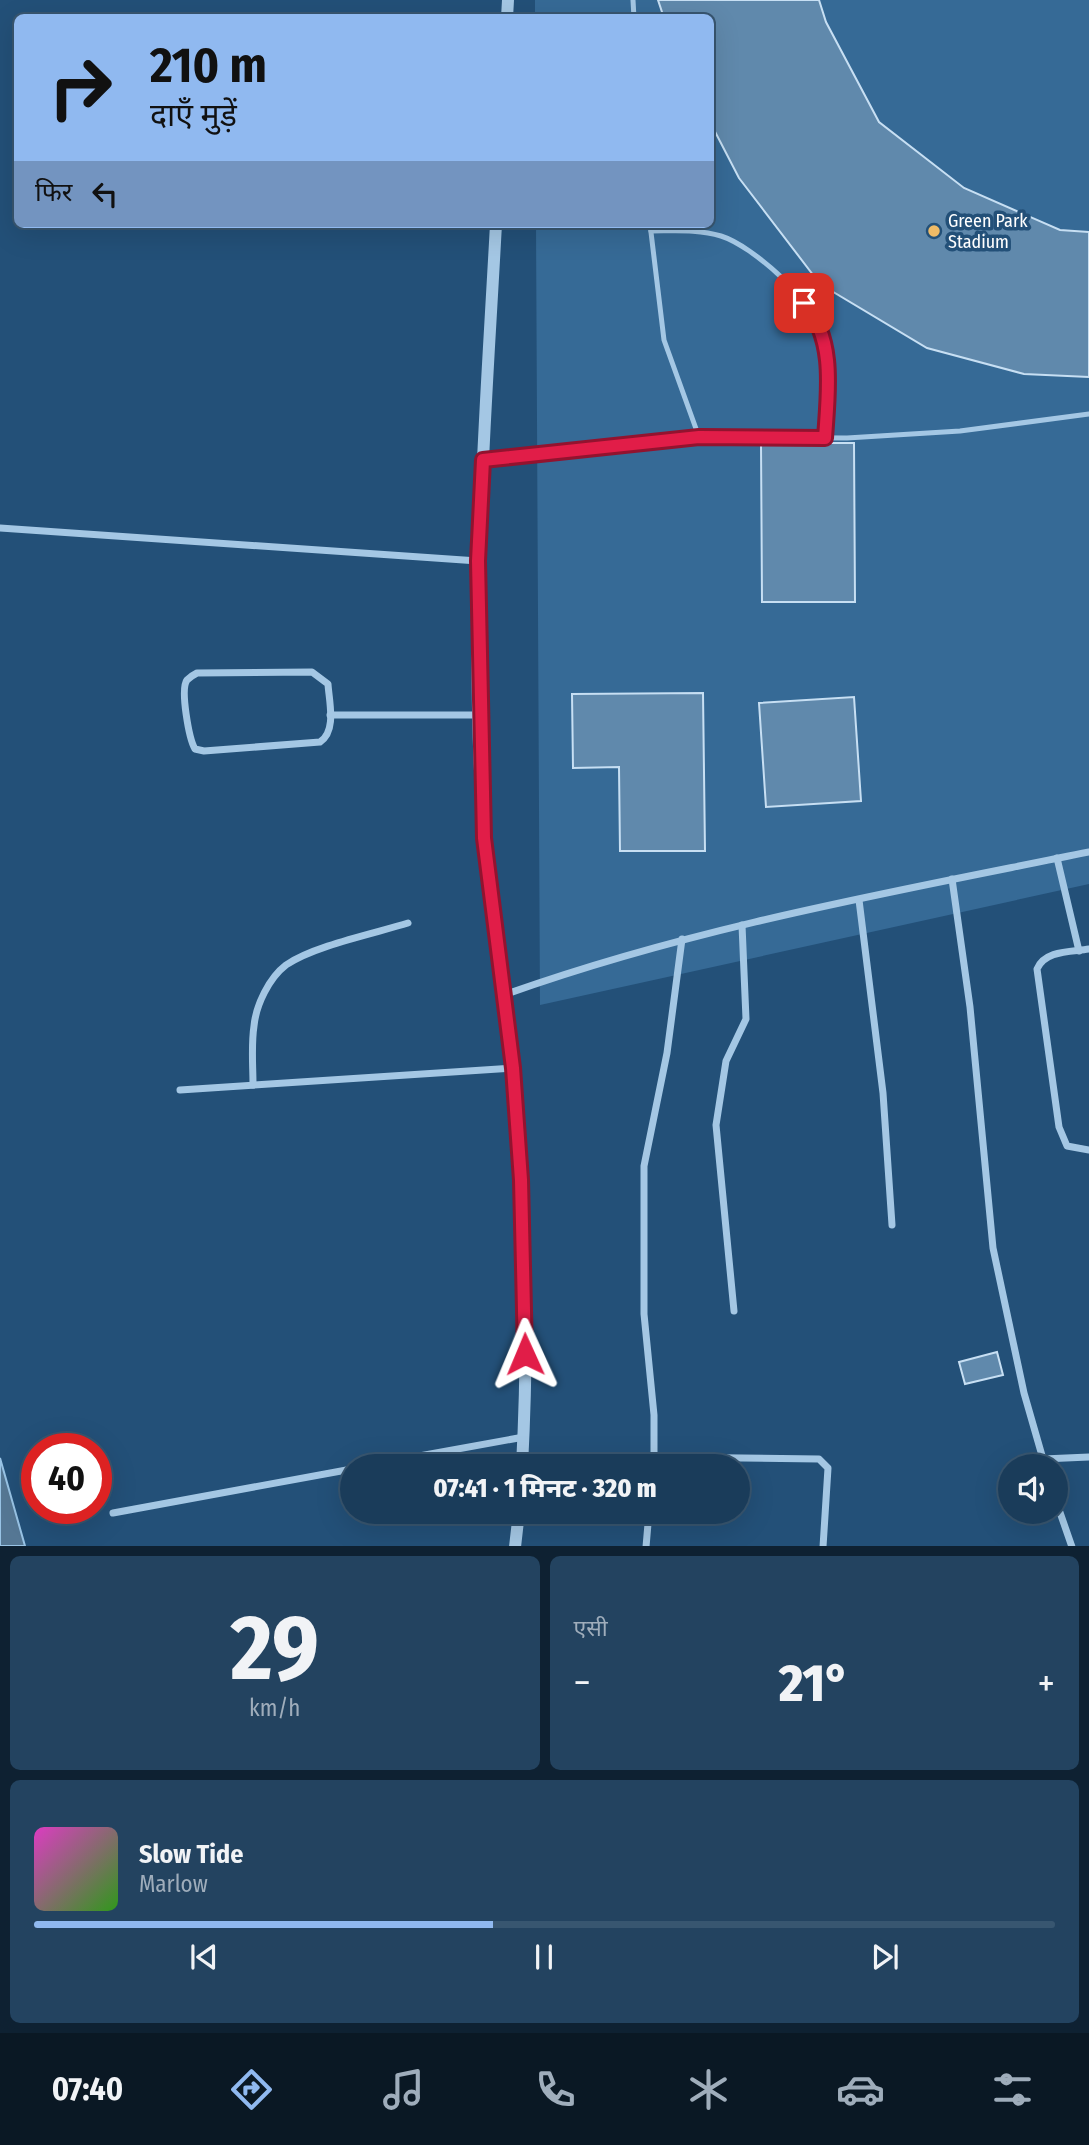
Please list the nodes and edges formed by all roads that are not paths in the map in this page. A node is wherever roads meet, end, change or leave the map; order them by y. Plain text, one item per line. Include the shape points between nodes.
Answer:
1 (496, 228) edge
2 (651, 228) edge
3 (651, 231) junction
4 (1089, 414) edge
5 (699, 437) junction
6 (825, 438) junction
7 (483, 460) junction
8 (0, 528) edge
9 (478, 561) junction
10 (330, 715) junction
11 (480, 715) junction
12 (1089, 852) edge
13 (1057, 858) junction
14 (952, 879) junction
15 (859, 900) junction
16 (408, 923) dead end
17 (742, 925) junction
18 (682, 939) junction
19 (1089, 949) edge
20 (1079, 951) junction
21 (504, 995) junction
22 (513, 1068) junction
23 (253, 1085) junction
24 (180, 1090) dead end
25 (1089, 1150) edge
26 (892, 1225) dead end
27 (734, 1311) dead end
28 (524, 1437) junction
29 (430, 1454) edge
30 (523, 1454) edge
31 (654, 1454) edge
32 (1041, 1454) edge
33 (1089, 1457) edge
34 (750, 1458) edge
35 (1068, 1460) edge
36 (340, 1471) edge
37 (113, 1513) dead end
38 (518, 1524) edge
39 (648, 1524) edge
40 (1064, 1524) edge
41 (515, 1546) edge
42 (646, 1546) edge
43 (822, 1546) edge
44 (1072, 1546) edge

1 - 7 street
2 - 3 lane
3 - 5 lane via 664,340
3 - 6 lane via 700,232 740,245 814,314 823,334 827,365
4 - 6 lane via 960,431
5 - 6 lane
5 - 7 lane
7 - 9 street
8 - 9 street
9 - 11 street
10 - 10 street via 328,684 312,672 197,673 184,689 190,741 195,749 204,751 320,742 327,738
10 - 11 street
11 - 21 street via 484,838
12 - 13 street
13 - 14 street
13 - 20 street
14 - 15 street
14 - 32 street via 970,1007 993,1248
15 - 17 street
15 - 26 street via 883,1093
16 - 23 street via 307,955 275,976 261,999 254,1024
17 - 18 street
17 - 27 street via 746,1019 726,1061 716,1125
18 - 21 street via 587,965
18 - 31 street via 667,1053 644,1166 644,1314
19 - 20 street
20 - 25 street via 1051,955 1037,969 1059,1127 1067,1146
21 - 22 street
22 - 23 street
22 - 28 street via 521,1180
23 - 24 street
28 - 29 street
28 - 30 street
33 - 35 street
34 - 43 street via 819,1459 828,1468
36 - 37 street
38 - 41 street
39 - 42 street
40 - 44 street

